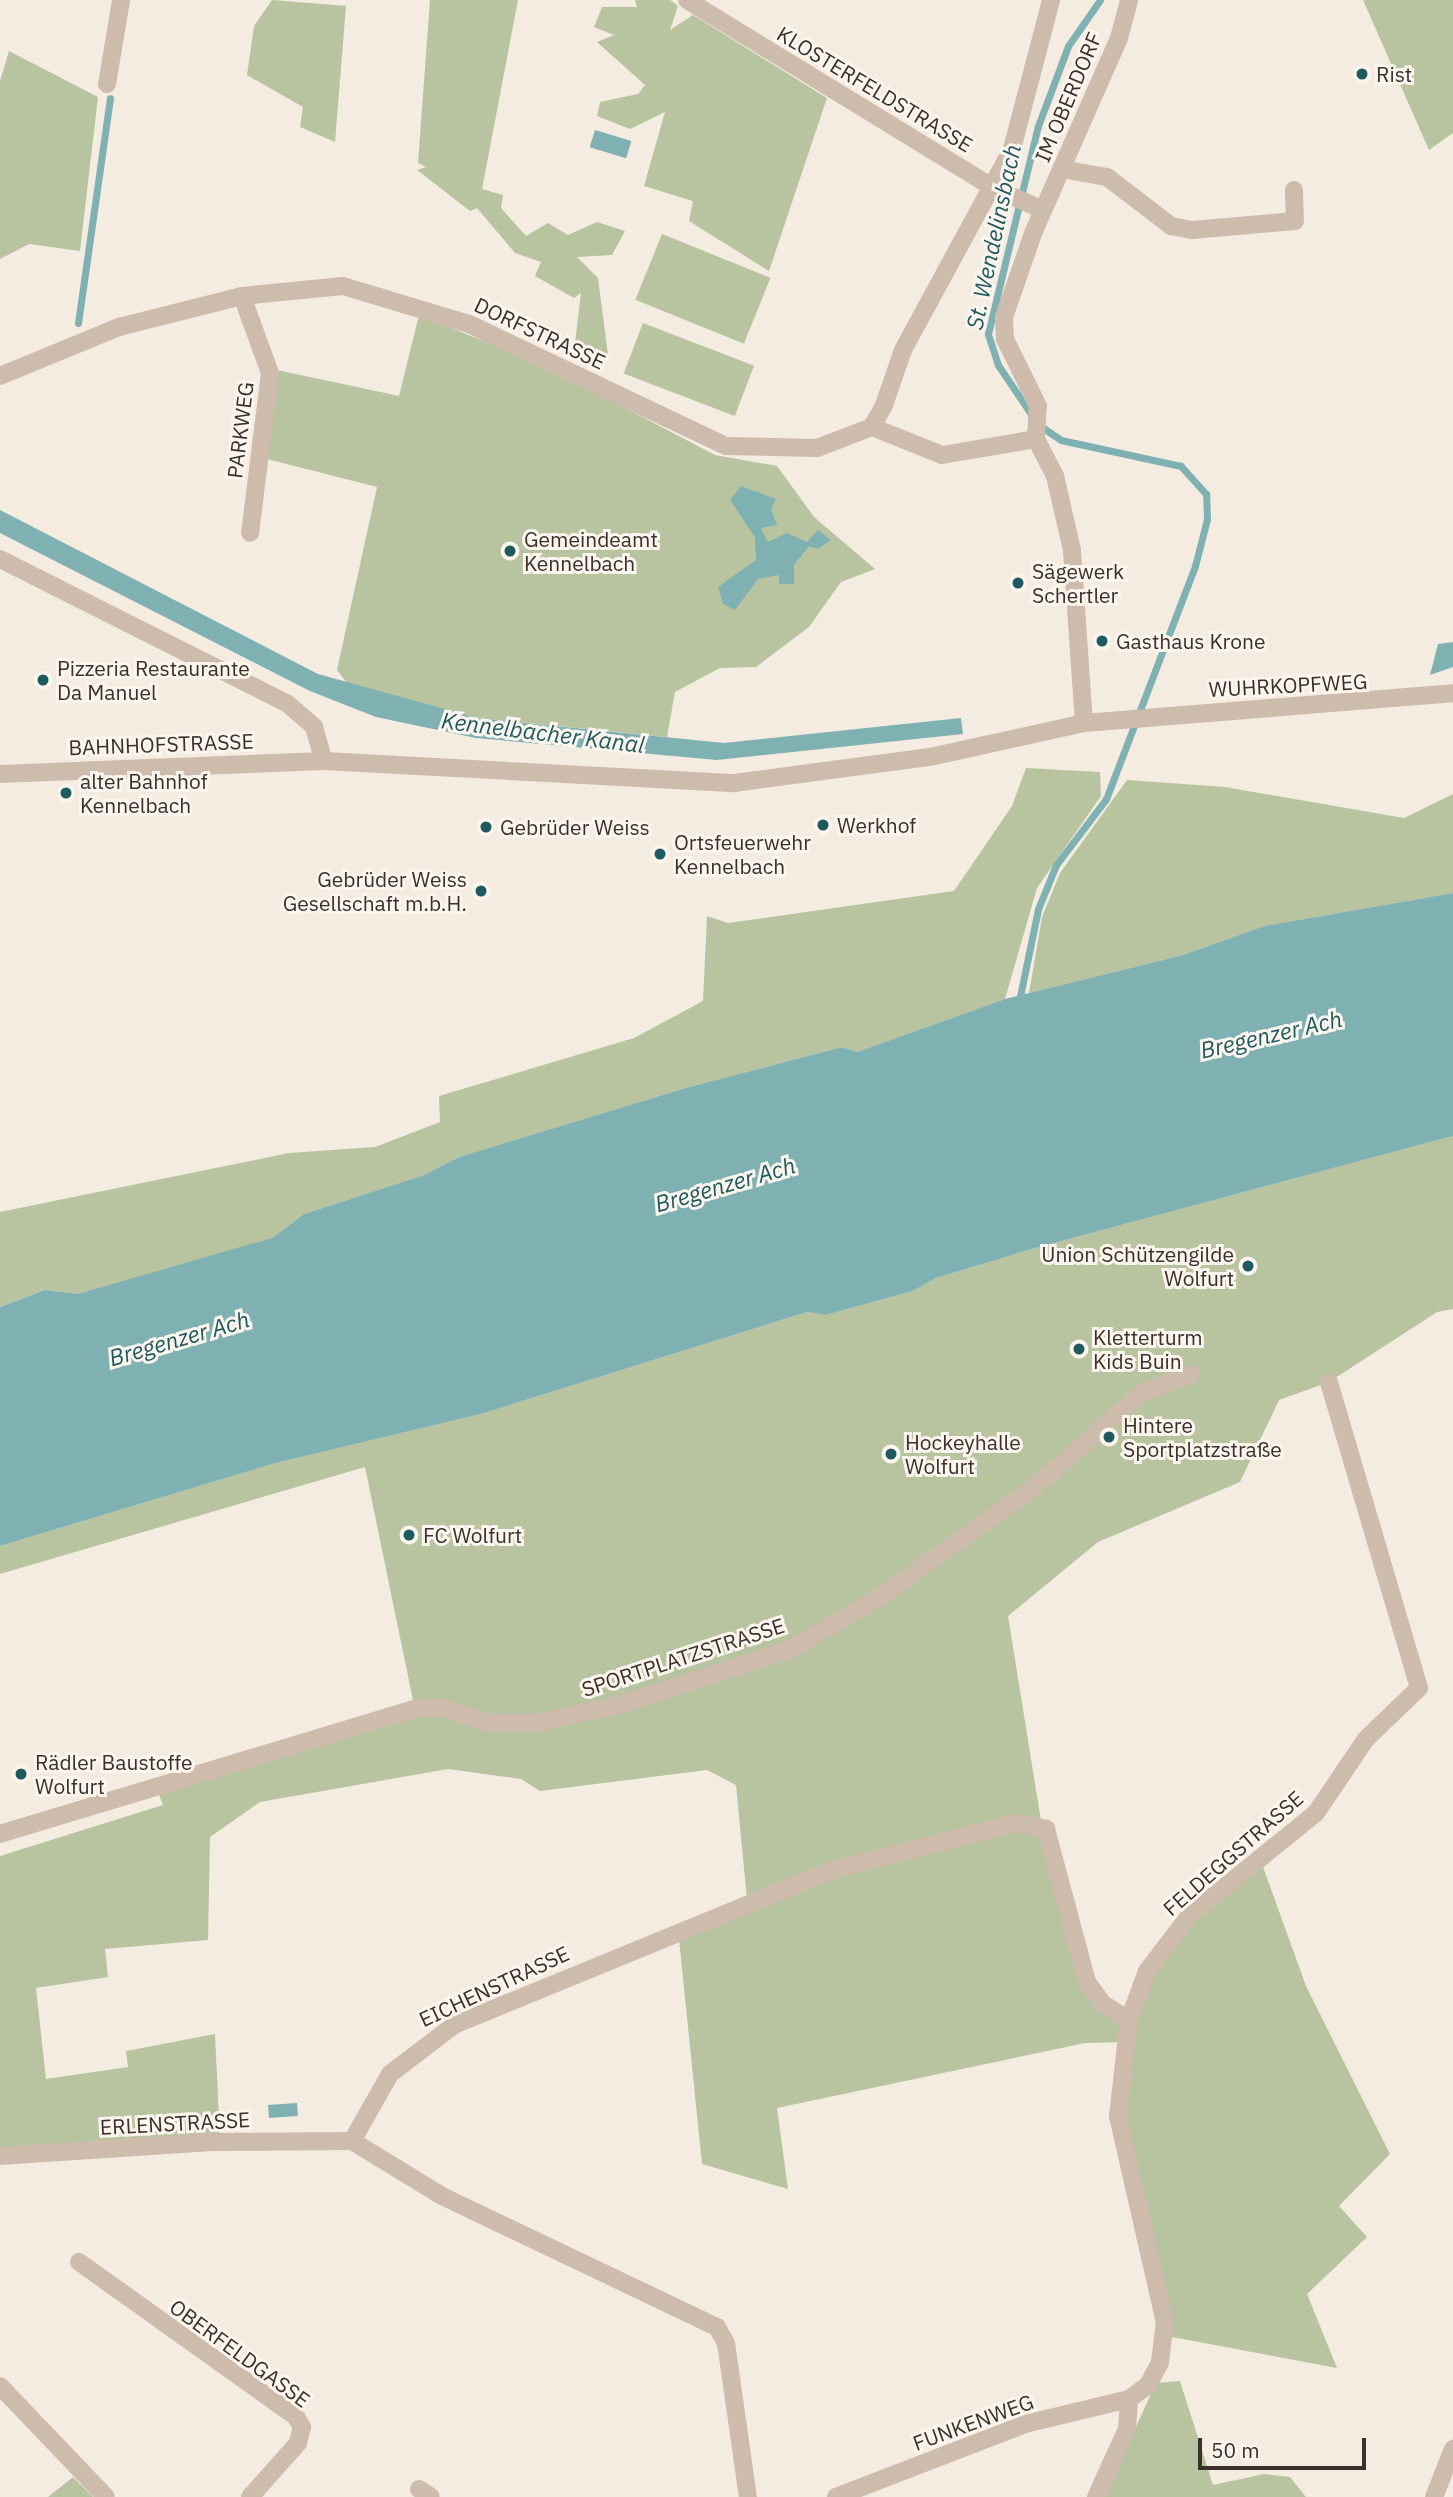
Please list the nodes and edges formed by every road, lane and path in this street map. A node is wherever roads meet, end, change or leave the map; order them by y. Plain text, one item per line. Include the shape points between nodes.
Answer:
1 (121, 0) edge
2 (687, 0) edge
3 (1051, 0) edge
4 (1129, 0) edge
5 (107, 84) dead end
6 (1061, 169) junction
7 (998, 190) junction
8 (1294, 190) dead end
9 (1039, 208) junction
10 (242, 296) junction
11 (0, 376) edge
12 (872, 427) junction
13 (1038, 429) junction
14 (250, 533) dead end
15 (0, 559) edge
16 (1453, 693) edge
17 (1084, 723) junction
18 (324, 761) junction
19 (0, 774) edge
20 (1190, 1374) dead end
21 (1329, 1382) dead end
22 (0, 1834) edge
23 (1129, 2020) junction
24 (352, 2141) junction
25 (0, 2157) edge
26 (79, 2262) dead end
27 (0, 2386) edge
28 (1129, 2399) junction
29 (1453, 2449) edge
30 (106, 2497) edge
31 (250, 2497) edge
32 (748, 2497) edge
33 (836, 2497) edge
34 (1096, 2497) edge
35 (1434, 2497) edge

1 - 5 street
2 - 7 street, KLOSTERFELDSTRASSE
3 - 7 street via 1028,102
4 - 6 street, IM OBERDORF via 1104,76
6 - 8 street via 1107,177 1171,226 1192,230 1295,220
6 - 9 street, IM OBERDORF
7 - 9 street, KLOSTERFELDSTRASSE
7 - 12 street via 953,256
9 - 13 street, IM OBERDORF via 1004,317 1005,339
10 - 11 street, DORFSTRASSE via 119,327
10 - 12 street, DORFSTRASSE via 342,286 432,310 726,446 817,448
10 - 14 street, PARKWEG via 270,373
12 - 13 street via 942,455
13 - 17 street, IM OBERDORF via 1055,476 1072,550
15 - 18 street via 288,704 314,727
16 - 17 street, WUHRKOPFWEG
17 - 18 street, BAHNHOFSTRASSE via 930,757 733,783
18 - 19 street, BAHNHOFSTRASSE
20 - 22 street, SPORTPLATZSTRASSE via 1142,1393 1036,1486 878,1598 791,1649 627,1703 538,1723 489,1723 440,1707 414,1709
21 - 23 street, FELDEGGSTRASSE via 1419,1688 1366,1739 1316,1813 1190,1915 1147,1971
23 - 24 street, EICHENSTRASSE via 1103,2004 1087,1982 1046,1829 1016,1823 829,1871 454,2025 390,2074
23 - 28 street, FELDEGGSTRASSE via 1118,2116 1165,2323 1160,2362 1148,2385
24 - 25 street, ERLENSTRASSE via 212,2142
24 - 32 street via 442,2196 717,2327 726,2343
26 - 31 street, OBERFELDGASSE via 296,2417 302,2427 298,2443
27 - 30 street
28 - 33 street, FUNKENWEG via 1025,2424
28 - 34 street via 1127,2429
29 - 35 street

